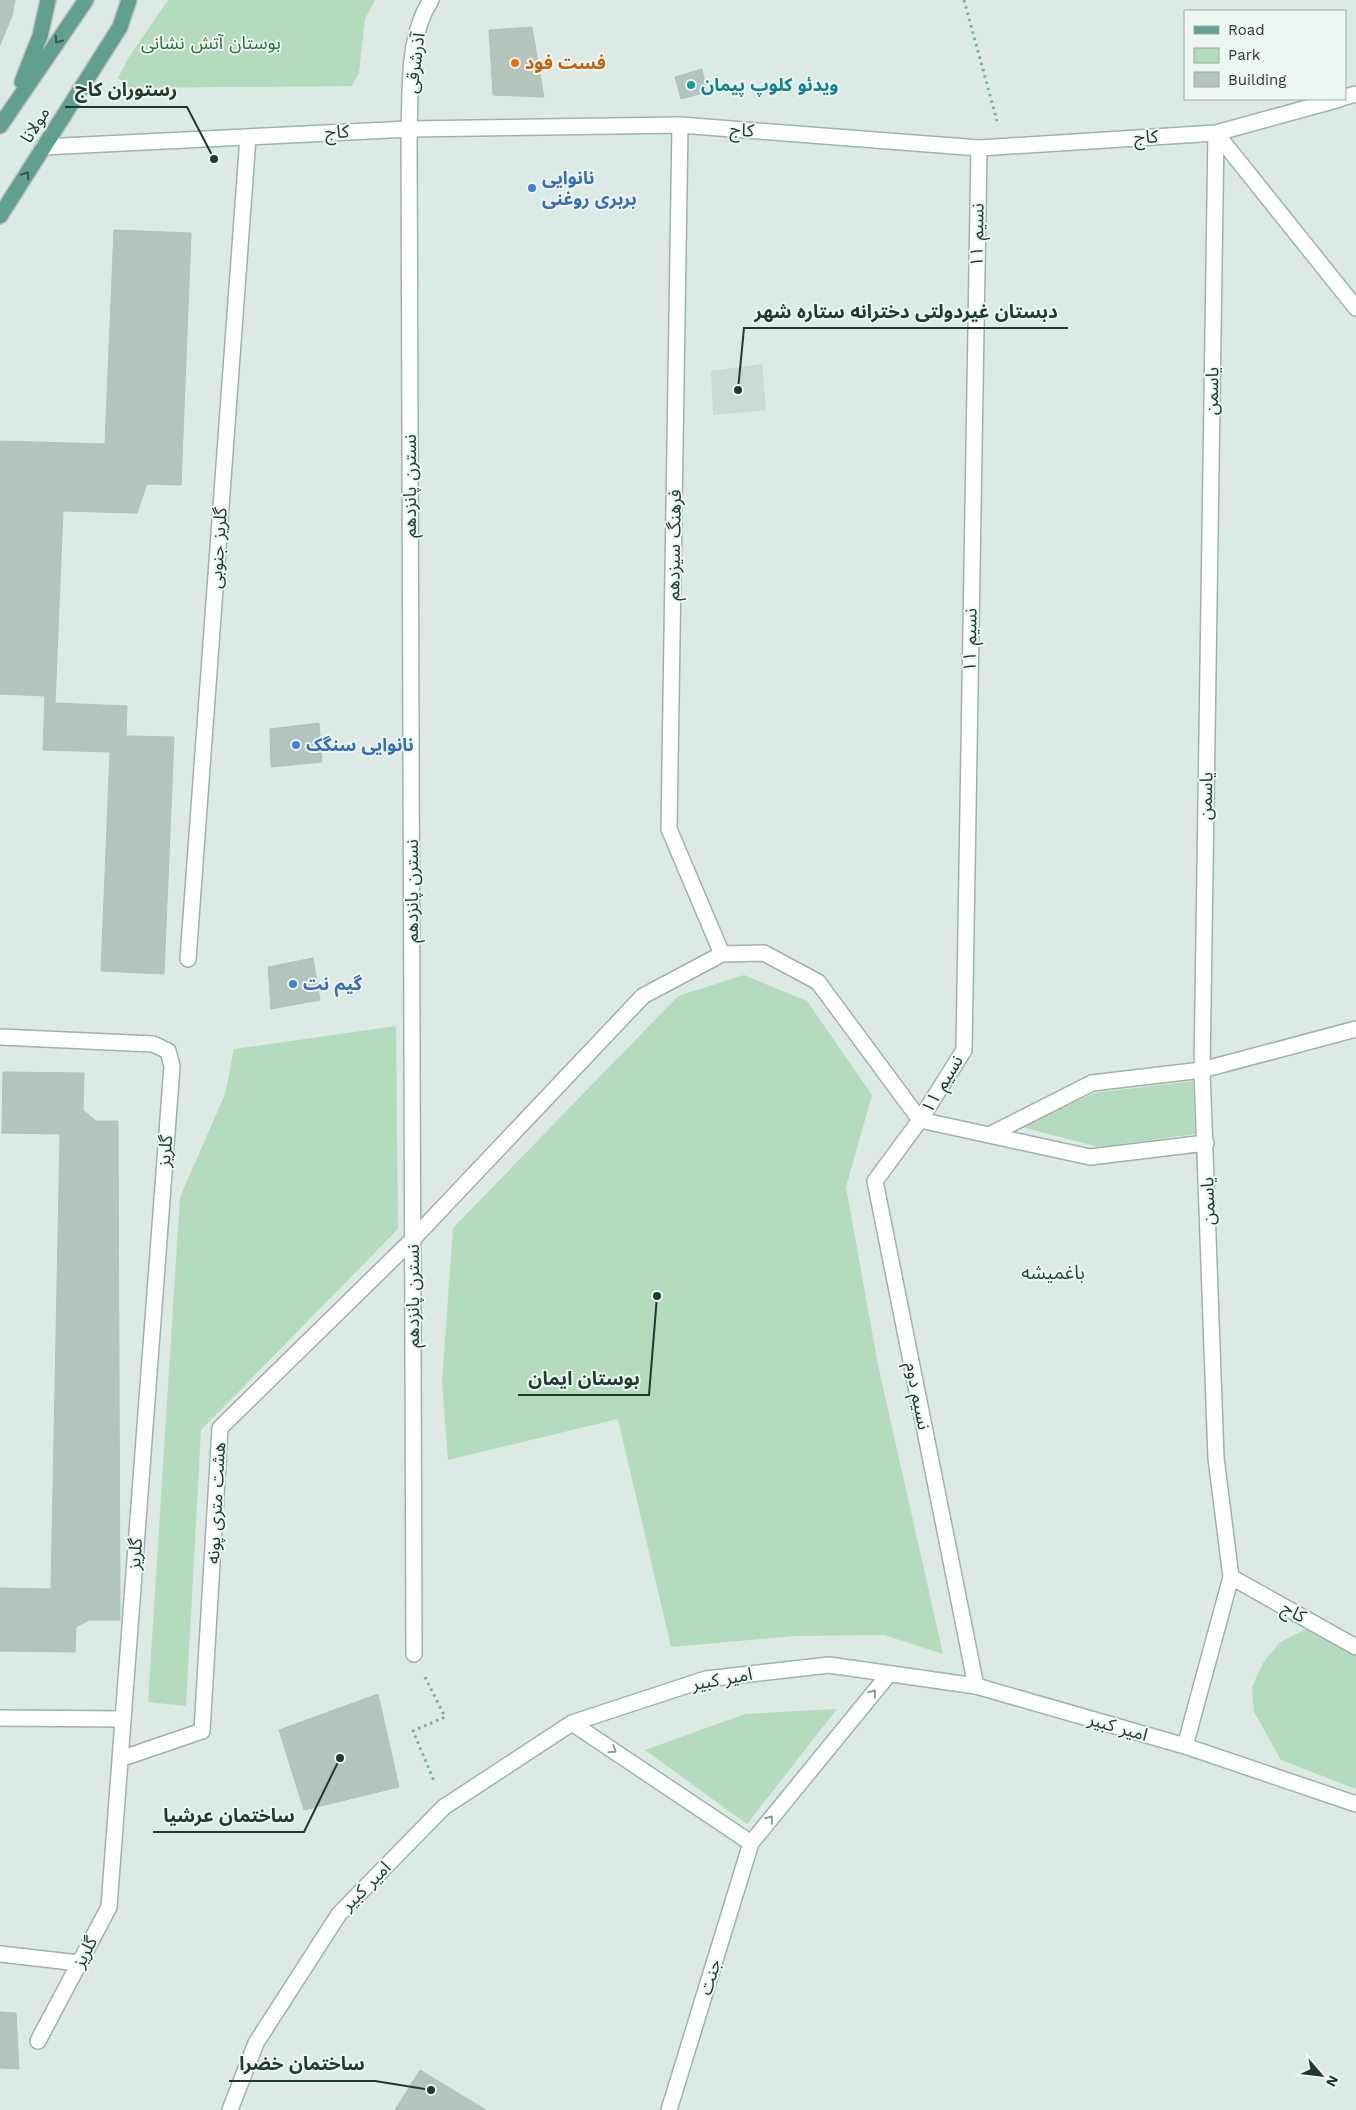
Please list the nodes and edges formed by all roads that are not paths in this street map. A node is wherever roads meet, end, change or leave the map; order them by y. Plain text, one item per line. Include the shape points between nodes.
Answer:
1 (48, 0) edge
2 (86, 0) edge
3 (129, 0) edge
4 (139, 0) edge
5 (431, 0) edge
6 (120, 26) junction
7 (1336, 100) edge
8 (14, 104) junction
9 (680, 125) junction
10 (0, 126) edge
11 (409, 128) junction
12 (1216, 133) junction
13 (248, 137) junction
14 (44, 147) junction
15 (979, 148) junction
16 (0, 216) edge
17 (1356, 308) edge
18 (722, 954) junction
19 (188, 960) dead end
20 (1356, 1029) edge
21 (0, 1038) edge
22 (1202, 1070) junction
23 (920, 1120) junction
24 (988, 1135) junction
25 (1206, 1142) junction
26 (413, 1239) junction
27 (1232, 1577) junction
28 (1356, 1647) edge
29 (414, 1654) road end
30 (889, 1674) junction
31 (976, 1686) junction
32 (0, 1718) edge
33 (123, 1719) junction
34 (572, 1723) junction
35 (1185, 1746) junction
36 (120, 1759) junction
37 (1356, 1804) edge
38 (751, 1843) junction
39 (0, 1954) edge
40 (79, 1963) junction
41 (38, 2041) dead end
42 (230, 2110) edge
43 (669, 2110) edge

1 - 8 main road via 40,36
2 -> 8 main road, مولانا
3 - 6 main road, مولانا
4 - 6 main road
5 - 11 street, آذرشرقی via 422,15 412,56
6 - 14 main road, مولانا
7 - 12 street, کاج
8 - 10 main road, مولانا
9 - 11 street, کاج
9 - 15 street, کاج
9 - 18 street, فرهنگ سیزدهم via 670,829
11 - 13 street, کاج
11 - 26 street, نسترن پانزدهم
12 - 15 street, کاج
12 - 17 street
12 - 22 street, یاسمن
13 - 14 street, کاج
13 - 19 street, گلریز جنوبی
16 -> 14 main road, مولانا
15 - 23 street, نسیم ۱۱ via 964,1050
18 - 23 street via 764,953 818,982
18 - 26 street via 643,996
20 - 22 street
21 - 33 street, گلریز via 153,1044 168,1051 172,1066
22 - 24 street via 1092,1083
22 - 25 street, یاسمن
23 - 24 street
23 - 31 street, نسیم دوم via 874,1181
24 - 25 street via 1090,1157
25 - 27 street, یاسمن via 1216,1458
26 - 29 street, نسترن پانزدهم
26 - 36 street, هشت متری پونه via 220,1428 202,1732
27 - 28 street, کاج
27 - 35 street
30 - 31 street, امیر کبیر
30 - 34 street, امیر کبیر via 829,1665 706,1678
38 -> 30 street
31 - 35 street, امیر کبیر
32 - 33 street
33 - 36 street, گلریز
34 -> 38 street
34 - 42 street, امیر کبیر via 444,1807 339,1914 256,2043
35 - 37 street, امیر کبیر
36 - 40 street, گلریز via 109,1907
38 - 43 street, جنت
39 - 40 street
40 - 41 street, گلریز

